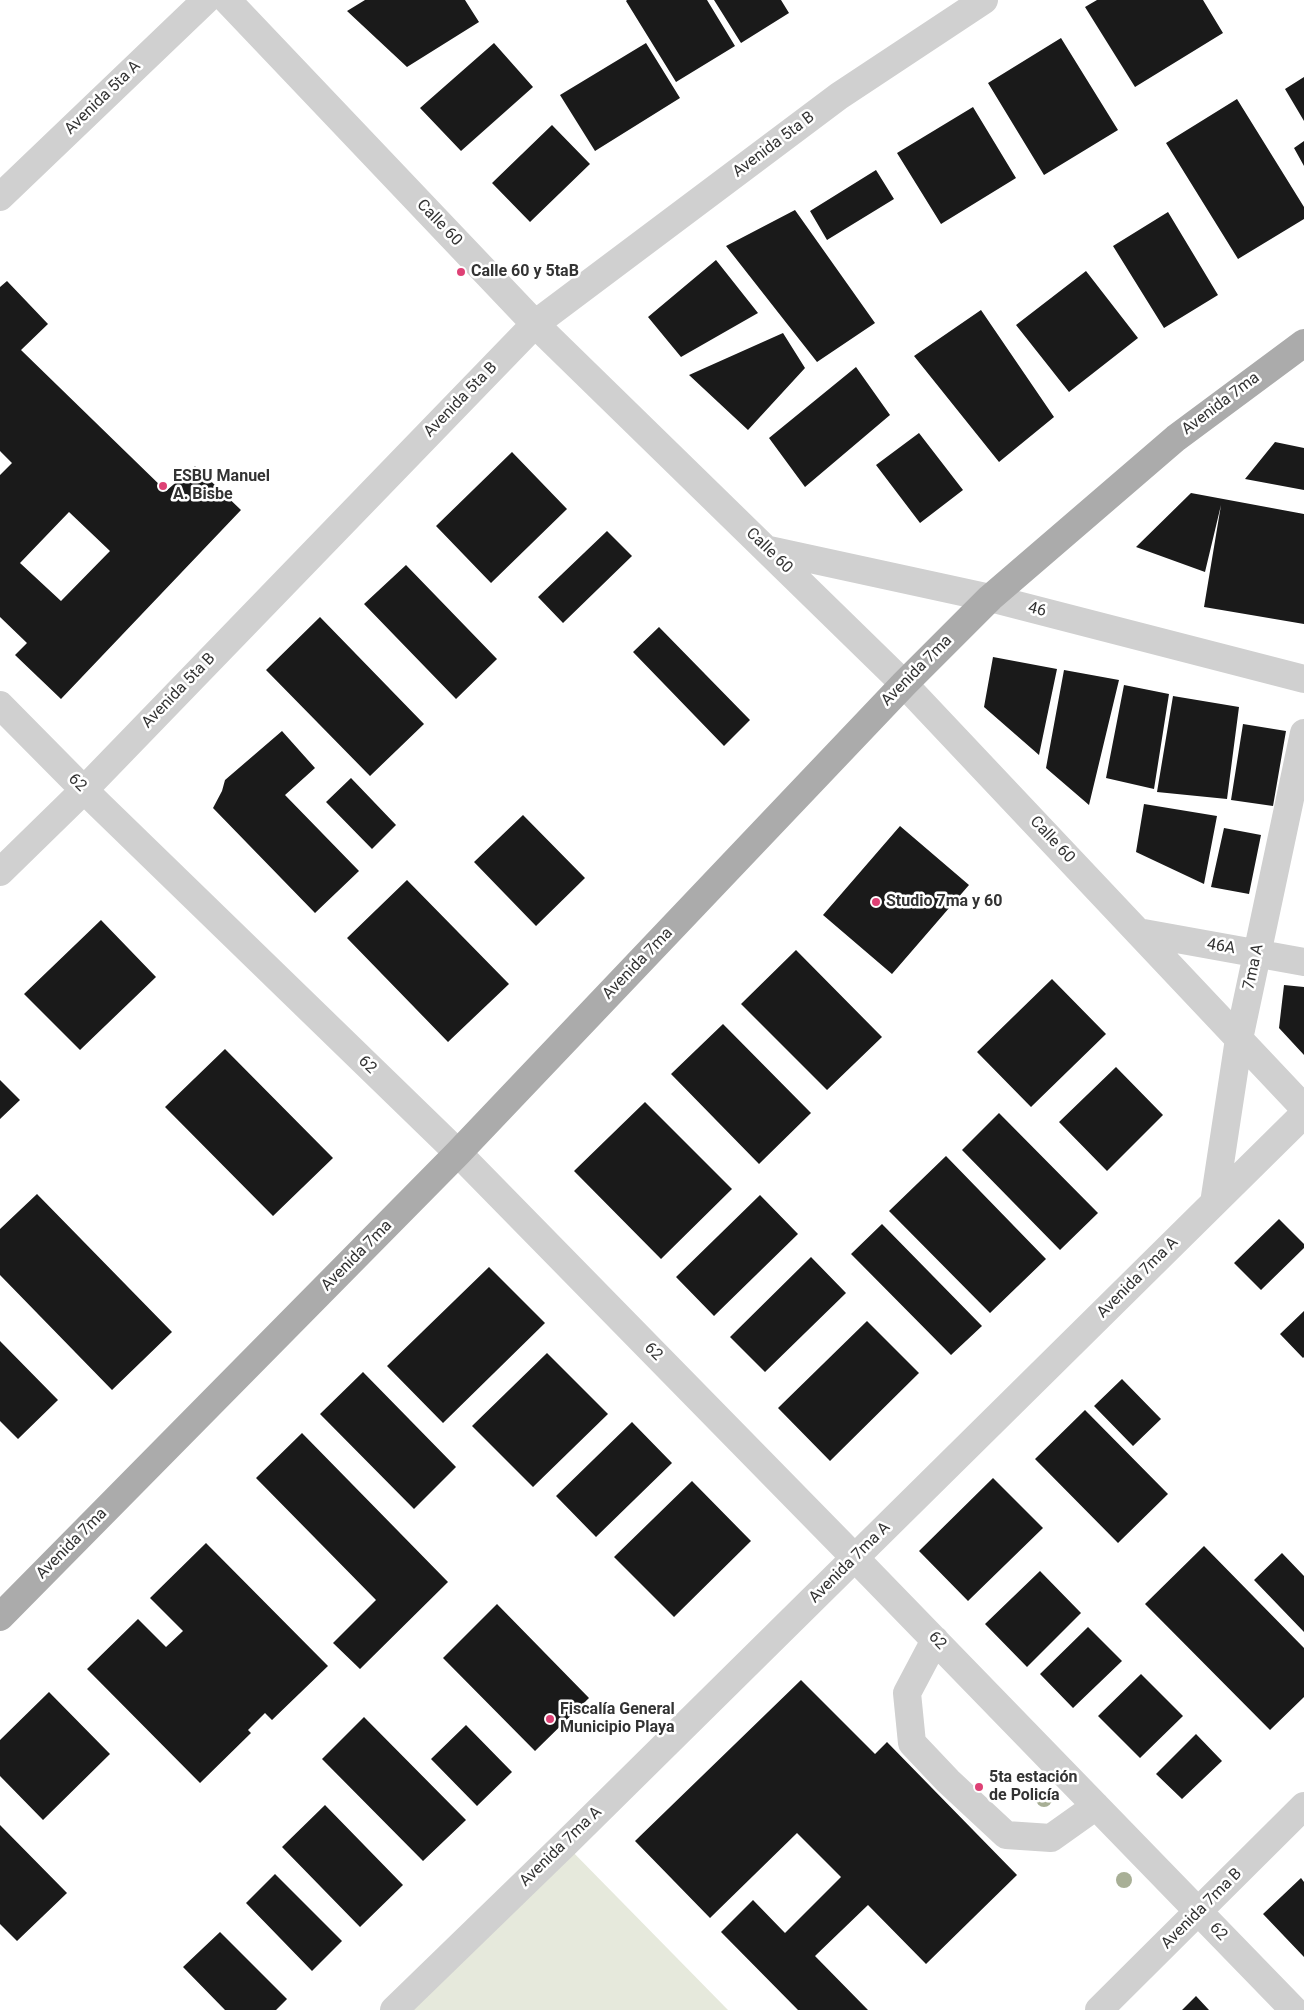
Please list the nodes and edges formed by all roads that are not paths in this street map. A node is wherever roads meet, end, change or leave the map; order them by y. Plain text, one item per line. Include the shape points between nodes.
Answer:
1 (206, 0) edge
2 (227, 0) edge
3 (984, 0) edge
4 (0, 197) edge
5 (535, 324) junction
6 (1304, 343) edge
7 (769, 550) junction
8 (990, 598) junction
9 (1304, 679) edge
10 (904, 684) junction
11 (0, 705) edge
12 (1304, 733) edge
13 (84, 790) junction
14 (0, 872) edge
15 (1138, 932) junction
16 (1257, 953) junction
17 (1304, 962) edge
18 (1239, 1039) junction
19 (1304, 1108) edge
20 (1304, 1114) edge
21 (458, 1153) junction
22 (1214, 1203) junction
23 (855, 1558) junction
24 (0, 1617) edge
25 (935, 1640) junction
26 (1096, 1806) junction
27 (1304, 1806) edge
28 (1199, 1912) junction
29 (410, 2005) edge
30 (1099, 2010) edge
31 (1294, 2010) edge

1 - 4 street, Avenida 5ta A
2 - 5 street, Calle 60
3 - 5 street, Avenida 5ta B via 839,96
5 - 7 street, Calle 60
5 - 13 street, Avenida 5ta B
6 - 8 main road, Avenida 7ma via 1176,438
7 - 8 street, 46
7 - 10 street, Calle 60
8 - 9 street, 46
8 - 10 main road, Avenida 7ma
10 - 15 street, Calle 60
10 - 21 main road, Avenida 7ma
11 - 13 street, 62
12 - 16 street, 7ma A
13 - 14 street, Avenida 5ta B
13 - 21 street, 62
15 - 16 street, 46A
15 - 18 street, Calle 60
16 - 17 street, 46A
16 - 18 street, 7ma A
18 - 19 street, Calle 60
18 - 22 street, 7ma A
20 - 22 street, Avenida 7ma A
21 - 23 street, 62
21 - 24 main road, Avenida 7ma
22 - 23 street, Avenida 7ma A
23 - 25 street, 62
23 - 29 street, Avenida 7ma A
25 - 26 street, 62
25 - 26 street via 907,1693 912,1743 948,1781 1006,1835 1050,1838
26 - 28 street, 62
27 - 28 street, Avenida 7ma B
28 - 30 street, Avenida 7ma B
28 - 31 street, 62

